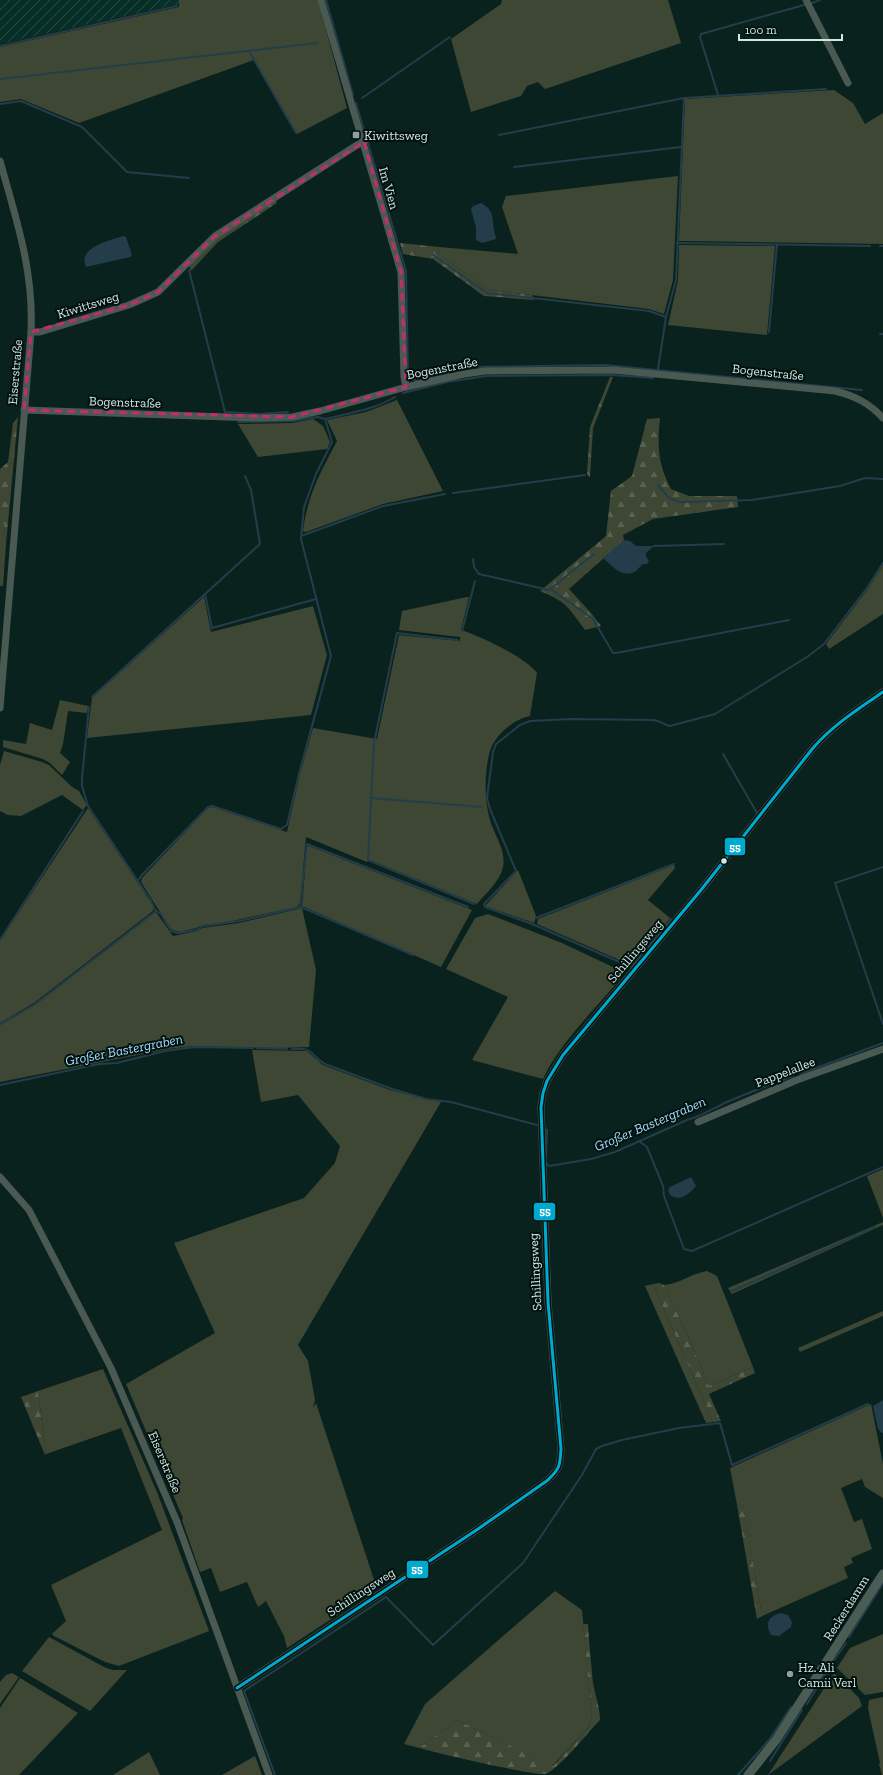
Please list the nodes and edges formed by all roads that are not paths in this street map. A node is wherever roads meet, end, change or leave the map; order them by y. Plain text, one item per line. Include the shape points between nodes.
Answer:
1 (321, 0) edge
2 (806, 0) edge
3 (848, 83) dead end
4 (364, 142) junction
5 (0, 161) edge
6 (31, 332) junction
7 (406, 387) junction
8 (24, 410) junction
9 (883, 418) edge
10 (883, 692) edge
11 (0, 708) edge
12 (883, 1049) edge
13 (698, 1122) dead end
14 (0, 1177) edge
15 (883, 1574) edge
16 (237, 1688) junction
17 (749, 1774) edge
18 (269, 1775) edge

1 - 4 street, Im Vien
2 - 3 street
4 - 6 street, Kiwittsweg via 215,236 158,292 129,305 40,332
4 - 7 street, Im Vien via 401,272
5 - 6 street, Eiserstraße via 29,275
6 - 8 street, Eiserstraße
7 - 8 street, Bogenstraße via 292,417
7 - 9 street, Bogenstraße via 485,371 613,370 835,391 864,401
8 - 11 street, Eiserstraße
10 - 16 street, Schillingsweg via 825,733 701,890 563,1055 547,1081 541,1107 541,1138 548,1302 561,1449 558,1472 478,1529
12 - 13 street, Pappelallee via 797,1080
14 - 16 street, Eiserstraße via 29,1210 111,1368 177,1522
15 - 17 street, Reckerdamm via 784,1727
16 - 18 street, Eiserstraße

